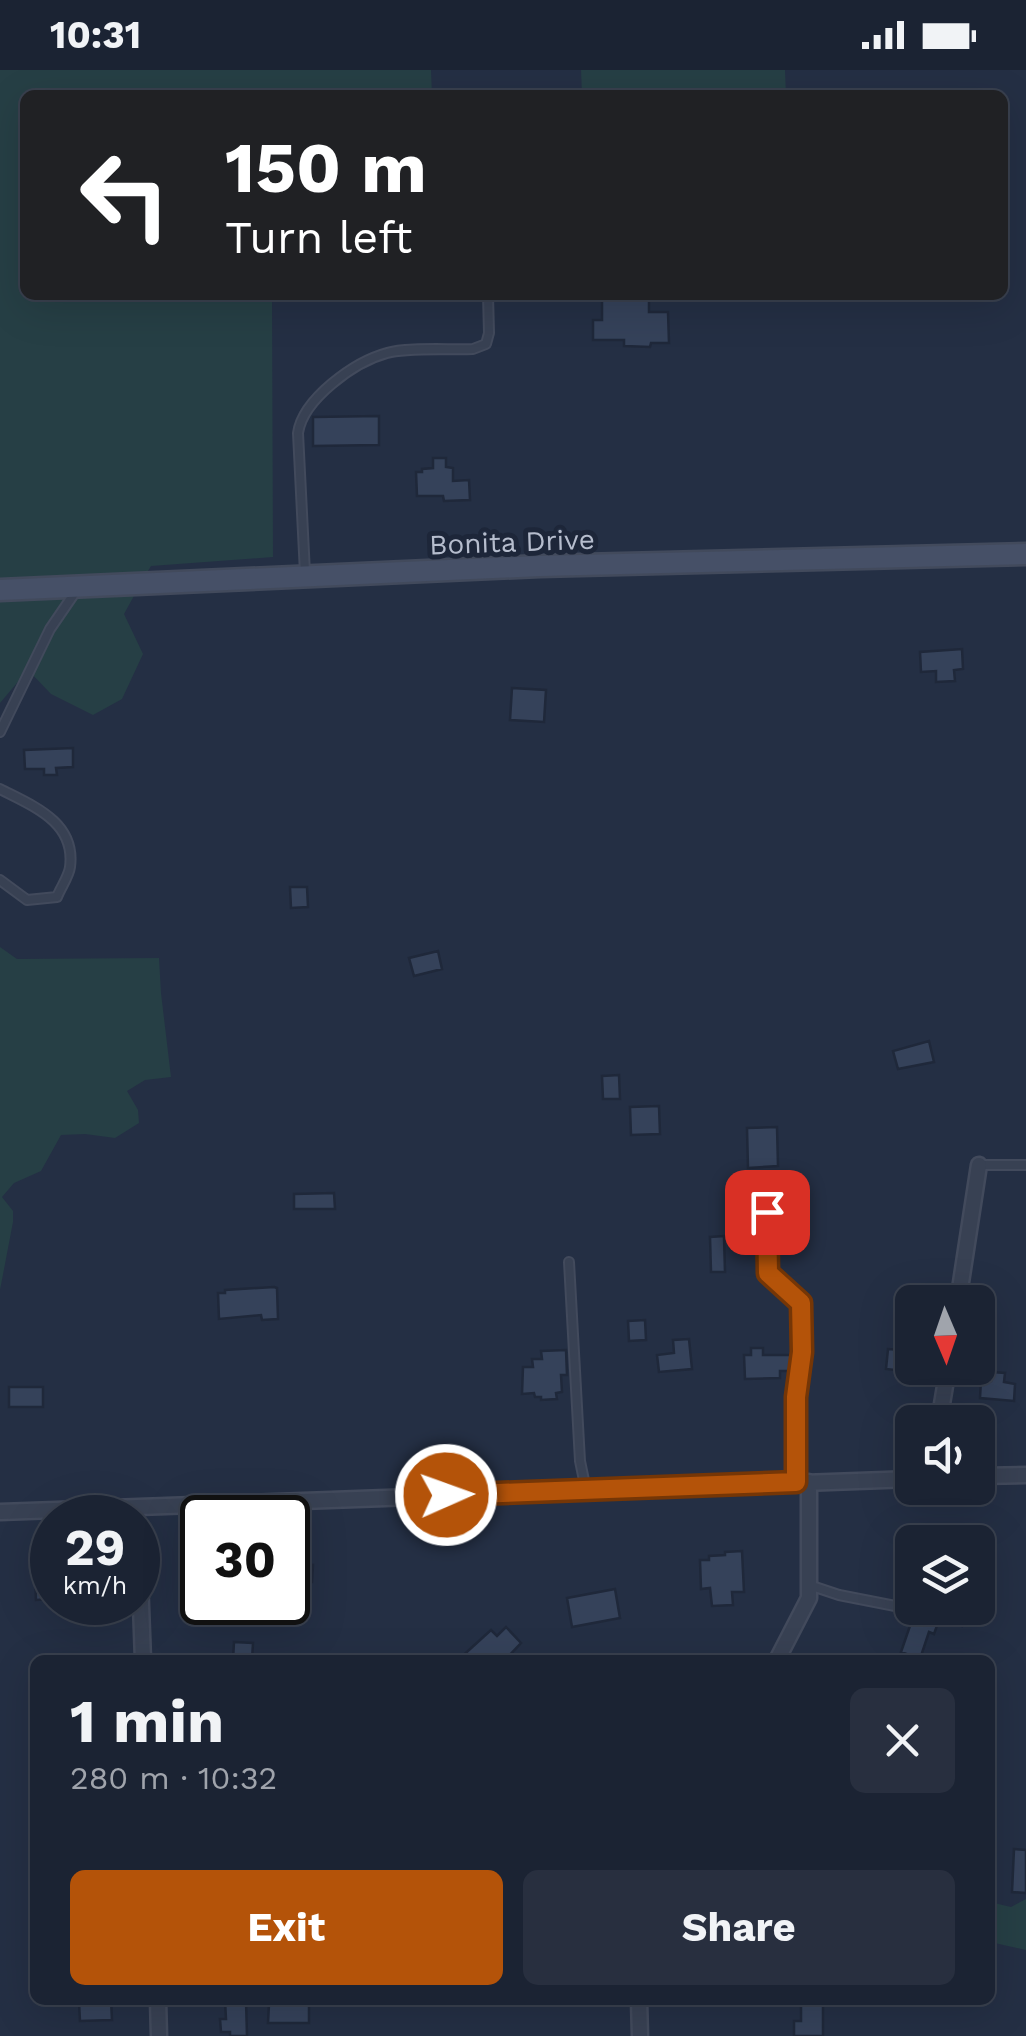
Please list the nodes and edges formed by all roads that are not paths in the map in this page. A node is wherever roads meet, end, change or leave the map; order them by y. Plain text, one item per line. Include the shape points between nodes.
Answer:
1 (488, 300) edge
2 (1026, 554) edge
3 (305, 577) junction
4 (78, 587) junction
5 (0, 590) edge
6 (0, 732) edge
7 (0, 789) edge
8 (0, 880) edge
9 (980, 1165) joint
10 (1026, 1165) edge
11 (767, 1212) dead end
12 (569, 1262) dead end
13 (961, 1285) edge
14 (1026, 1475) edge
15 (995, 1476) edge
16 (895, 1479) edge
17 (803, 1482) junction
18 (586, 1490) junction
19 (0, 1512) edge
20 (30, 1513) edge
21 (160, 1515) edge
22 (809, 1585) junction
23 (895, 1606) edge
24 (142, 1625) edge
25 (143, 1655) edge
26 (780, 1655) edge
27 (158, 2005) edge
28 (639, 2005) edge
29 (159, 2036) edge
30 (640, 2036) edge

1 - 3 lane via 486,344 388,352 327,387 305,411 298,433
2 - 3 street, Bonita Drive
3 - 4 street, Bonita Drive
4 - 5 street, Bonita Drive
4 - 6 lane
7 - 8 lane via 52,817 69,840 70,868 57,896 27,900
9 - 10 lane
9 - 13 street
11 - 17 lane via 768,1273 801,1303 796,1397
12 - 18 lane
14 - 15 street
16 - 17 street
17 - 18 street
17 - 22 street
18 - 21 street
19 - 20 street
22 - 23 lane
22 - 26 street via 809,1598
24 - 25 street
27 - 29 street
28 - 30 street

